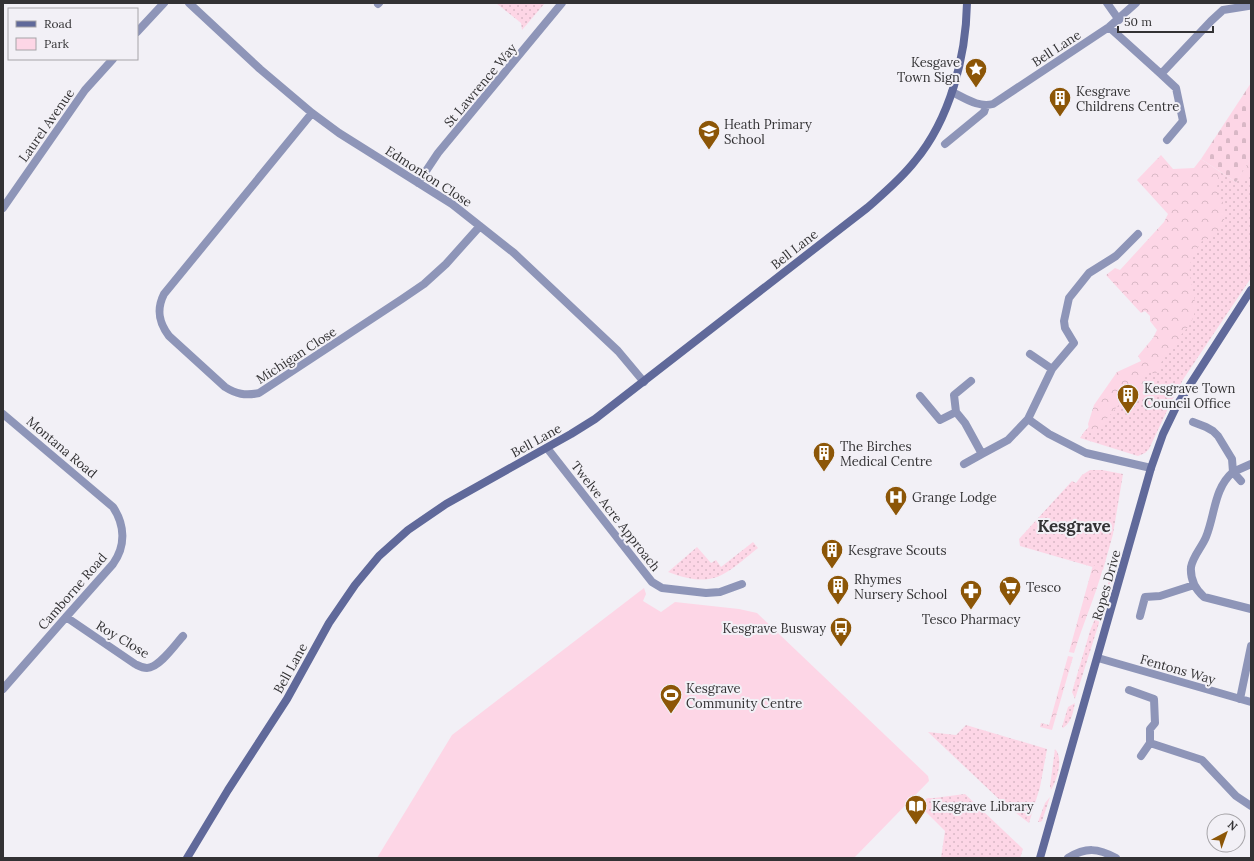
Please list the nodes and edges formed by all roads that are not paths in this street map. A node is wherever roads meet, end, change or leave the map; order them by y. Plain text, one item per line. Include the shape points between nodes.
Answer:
1 (164, 3) edge
2 (189, 3) edge
3 (562, 3) edge
4 (967, 3) edge
5 (1107, 3) edge
6 (1136, 3) edge
7 (1248, 6) dead end
8 (1119, 20) junction
9 (1109, 27) junction
10 (138, 31) edge
11 (112, 60) edge
12 (1161, 74) junction
13 (952, 92) junction
14 (986, 106) junction
15 (312, 113) junction
16 (1167, 140) dead end
17 (945, 144) dead end
18 (418, 183) junction
19 (3, 208) edge
20 (480, 226) junction
21 (1138, 234) dead end
22 (1251, 290) edge
23 (1030, 354) dead end
24 (1052, 369) junction
25 (971, 381) dead end
26 (644, 382) junction
27 (920, 396) dead end
28 (956, 412) junction
29 (3, 414) edge
30 (1028, 419) junction
31 (1193, 422) dead end
32 (547, 448) junction
33 (982, 454) junction
34 (964, 464) dead end
35 (1251, 464) edge
36 (1151, 468) junction
37 (1232, 472) junction
38 (1241, 481) dead end
39 (105, 499) joint
40 (742, 584) dead end
41 (1194, 585) junction
42 (1251, 609) edge
43 (1140, 616) dead end
44 (66, 617) junction
45 (183, 636) dead end
46 (1251, 646) edge
47 (1098, 658) junction
48 (3, 689) edge
49 (1129, 690) dead end
50 (1240, 699) junction
51 (1251, 702) edge
52 (1150, 743) junction
53 (1141, 756) dead end
54 (1251, 806) edge
55 (187, 858) edge
56 (1040, 858) edge
57 (1068, 858) edge
58 (1116, 858) edge

1 - 10 street
2 - 15 street, Edmonton Close
3 - 18 street, St Lawrence Way via 438,153
4 - 13 street, Bell Lane via 965,41
5 - 8 street
6 - 8 street, Bell Lane
7 - 12 street via 1224,10
8 - 9 street, Bell Lane
9 - 12 street
9 - 14 street, Bell Lane via 998,101
11 - 19 street, Laurel Avenue via 85,90
12 - 16 street via 1176,88 1183,121
13 - 14 street
13 - 26 street, Bell Lane via 926,147 894,184 867,208
14 - 17 street, Bell Lane via 984,112
15 - 18 street, Edmonton Close
15 - 20 street, Michigan Close via 161,299 160,322 169,336 232,392 246,395 259,393 390,307 435,274
18 - 20 street, Edmonton Close via 452,204
20 - 26 street, Edmonton Close via 514,253 618,351
21 - 24 street via 1116,256 1089,273 1069,298 1064,321 1074,343
22 - 36 street, Ropes Drive via 1177,405
23 - 24 street
24 - 30 street
25 - 28 street via 954,395
26 - 32 street, Bell Lane via 595,419
27 - 28 street via 940,420
28 - 33 street
29 - 39 street, Montana Road
30 - 33 street via 1008,440
30 - 36 street via 1049,434 1086,453
31 - 37 street via 1218,436 1232,459
32 - 40 street, Twelve Acre Approach via 652,582 662,588 706,593 720,592
32 - 55 street, Bell Lane via 426,517 392,544 354,584 287,699
33 - 34 street
35 - 37 street
36 - 47 street, Ropes Drive
37 - 38 street
37 - 41 street via 1225,479 1215,502 1205,539 1192,562
39 - 44 street, Camborne Road via 116,511 122,526 121,548 110,568
41 - 42 street via 1204,597
41 - 43 street via 1160,596 1145,597
44 - 45 street, Roy Close via 135,664 145,668 158,664
44 - 48 street, Camborne Road
46 - 50 street
47 - 50 street, Fentons Way
47 - 56 street, Ropes Drive
49 - 52 street via 1154,699 1155,723 1150,729
50 - 51 street, Fentons Way
52 - 53 street
52 - 54 street via 1202,760 1236,796
57 - 58 street via 1086,850 1098,850

